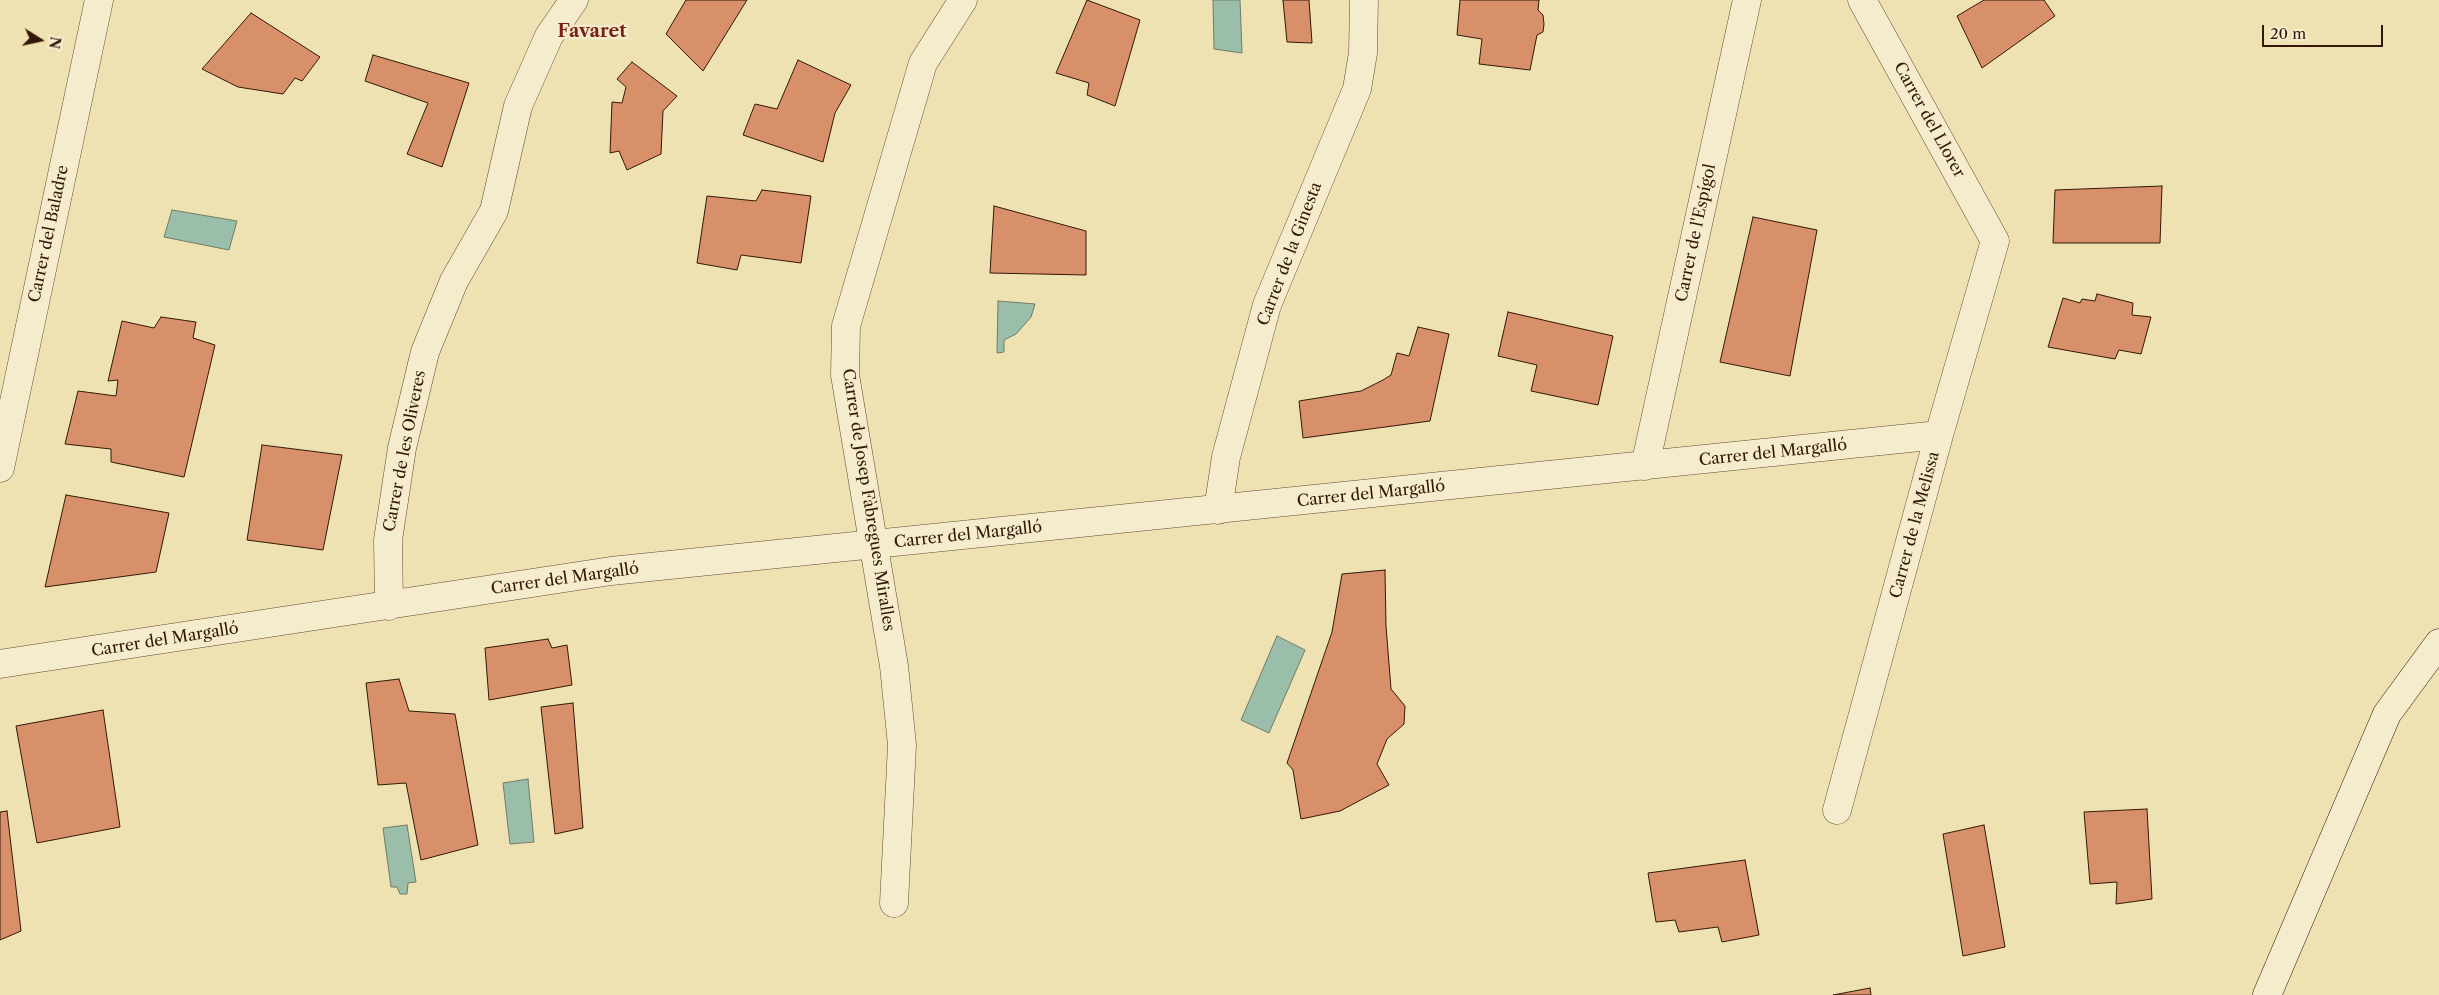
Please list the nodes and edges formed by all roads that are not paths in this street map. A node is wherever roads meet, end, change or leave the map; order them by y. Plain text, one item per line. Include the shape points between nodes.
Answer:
1 (99, 0) edge
2 (574, 0) edge
3 (963, 0) edge
4 (1364, 0) edge
5 (1747, 0) edge
6 (1862, 0) edge
7 (1995, 241) joint
8 (1939, 435) junction
9 (1645, 466) junction
10 (0, 468) edge
11 (1218, 510) junction
12 (874, 545) junction
13 (389, 606) junction
14 (2439, 643) edge
15 (0, 664) edge
16 (1837, 810) dead end
17 (894, 903) dead end
18 (2267, 995) edge

1 - 10 street, Carrer del Baladre
2 - 13 street, Carrer de les Oliveres via 550,36 518,106 494,211 454,282 425,352 402,448 388,540
3 - 12 street, Carrer de Josep Fàbregues Miralles via 923,63 846,326 845,375
4 - 11 street, Carrer de la Ginesta via 1363,53 1357,89 1267,305 1226,457
5 - 9 street, Carrer de l'Espígol
6 - 7 street, Carrer del Llorer
7 - 8 street, Carrer de la Melissa
8 - 9 street, Carrer del Margalló
8 - 16 street, Carrer de la Melissa
9 - 11 street, Carrer del Margalló
11 - 12 street, Carrer del Margalló
12 - 13 street, Carrer del Margalló via 611,571
12 - 17 street, Carrer de Josep Fàbregues Miralles via 894,666 902,745
13 - 15 street, Carrer del Margalló
14 - 18 street via 2387,714

